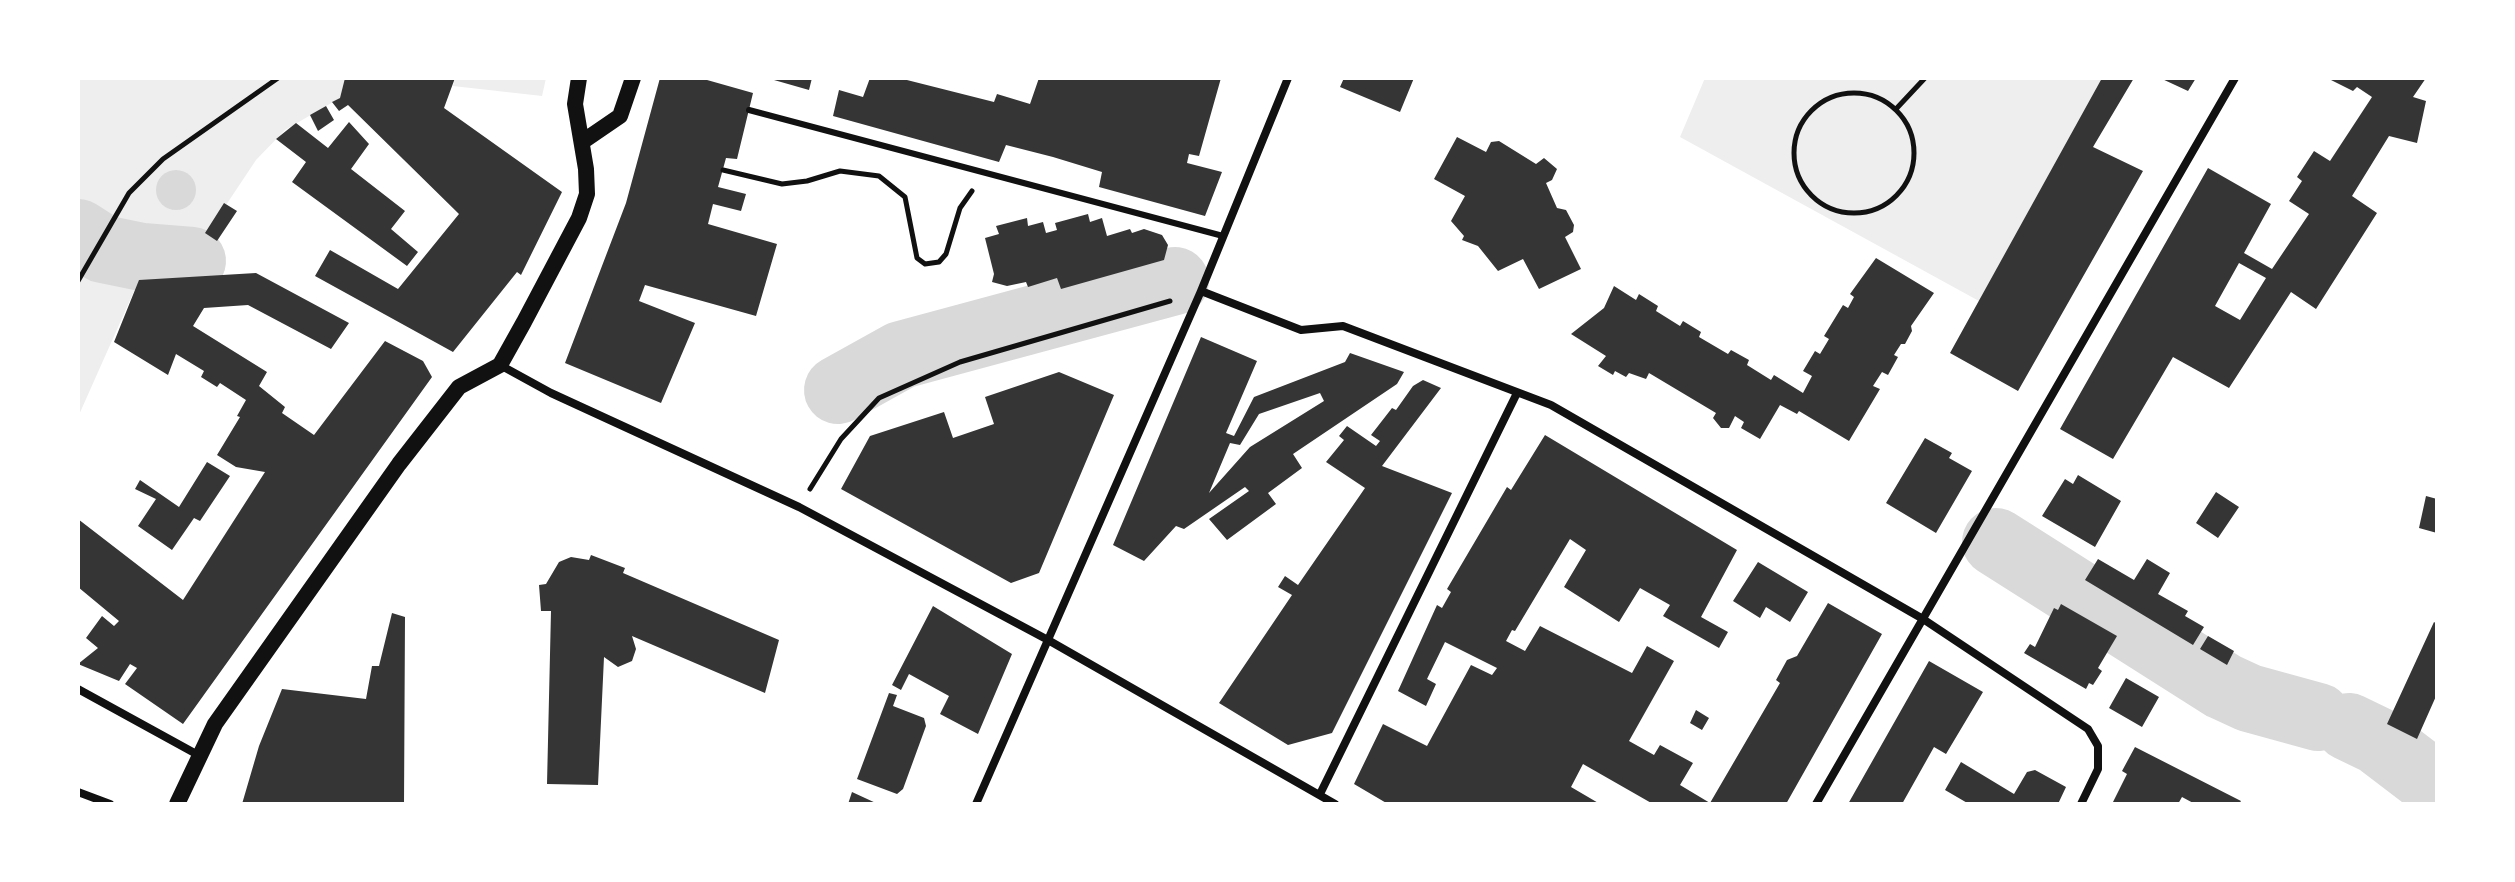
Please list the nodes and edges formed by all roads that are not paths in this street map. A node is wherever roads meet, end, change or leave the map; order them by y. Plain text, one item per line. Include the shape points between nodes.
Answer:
1 (579, 78) edge
2 (633, 78) edge
3 (1288, 78) edge
4 (2235, 78) edge
5 (749, 110) dead end
6 (582, 142) junction
7 (1223, 236) junction
8 (1201, 291) junction
9 (500, 365) junction
10 (1517, 393) junction
11 (1923, 619) junction
12 (1048, 640) junction
13 (80, 689) edge
14 (200, 756) junction
15 (78, 792) edge
16 (1320, 794) junction
17 (110, 804) edge
18 (177, 804) edge
19 (976, 804) edge
20 (1335, 804) edge
21 (1816, 804) edge
22 (2081, 804) edge

1 - 6 main road via 575,104
2 - 6 main road via 620,116
3 - 7 street
4 - 11 street
5 - 7 lane
6 - 9 main road via 587,181 583,206
7 - 8 street
8 - 10 street via 1301,330 1343,326
8 - 12 street
9 - 12 street via 799,507
9 - 14 main road via 459,387 399,464 215,724
10 - 11 street via 1551,405
10 - 16 street
11 - 21 street
11 - 22 street via 2088,729 2098,746 2098,769
12 - 16 street
12 - 19 street
13 - 14 street
14 - 18 main road
15 - 17 street
16 - 20 street

